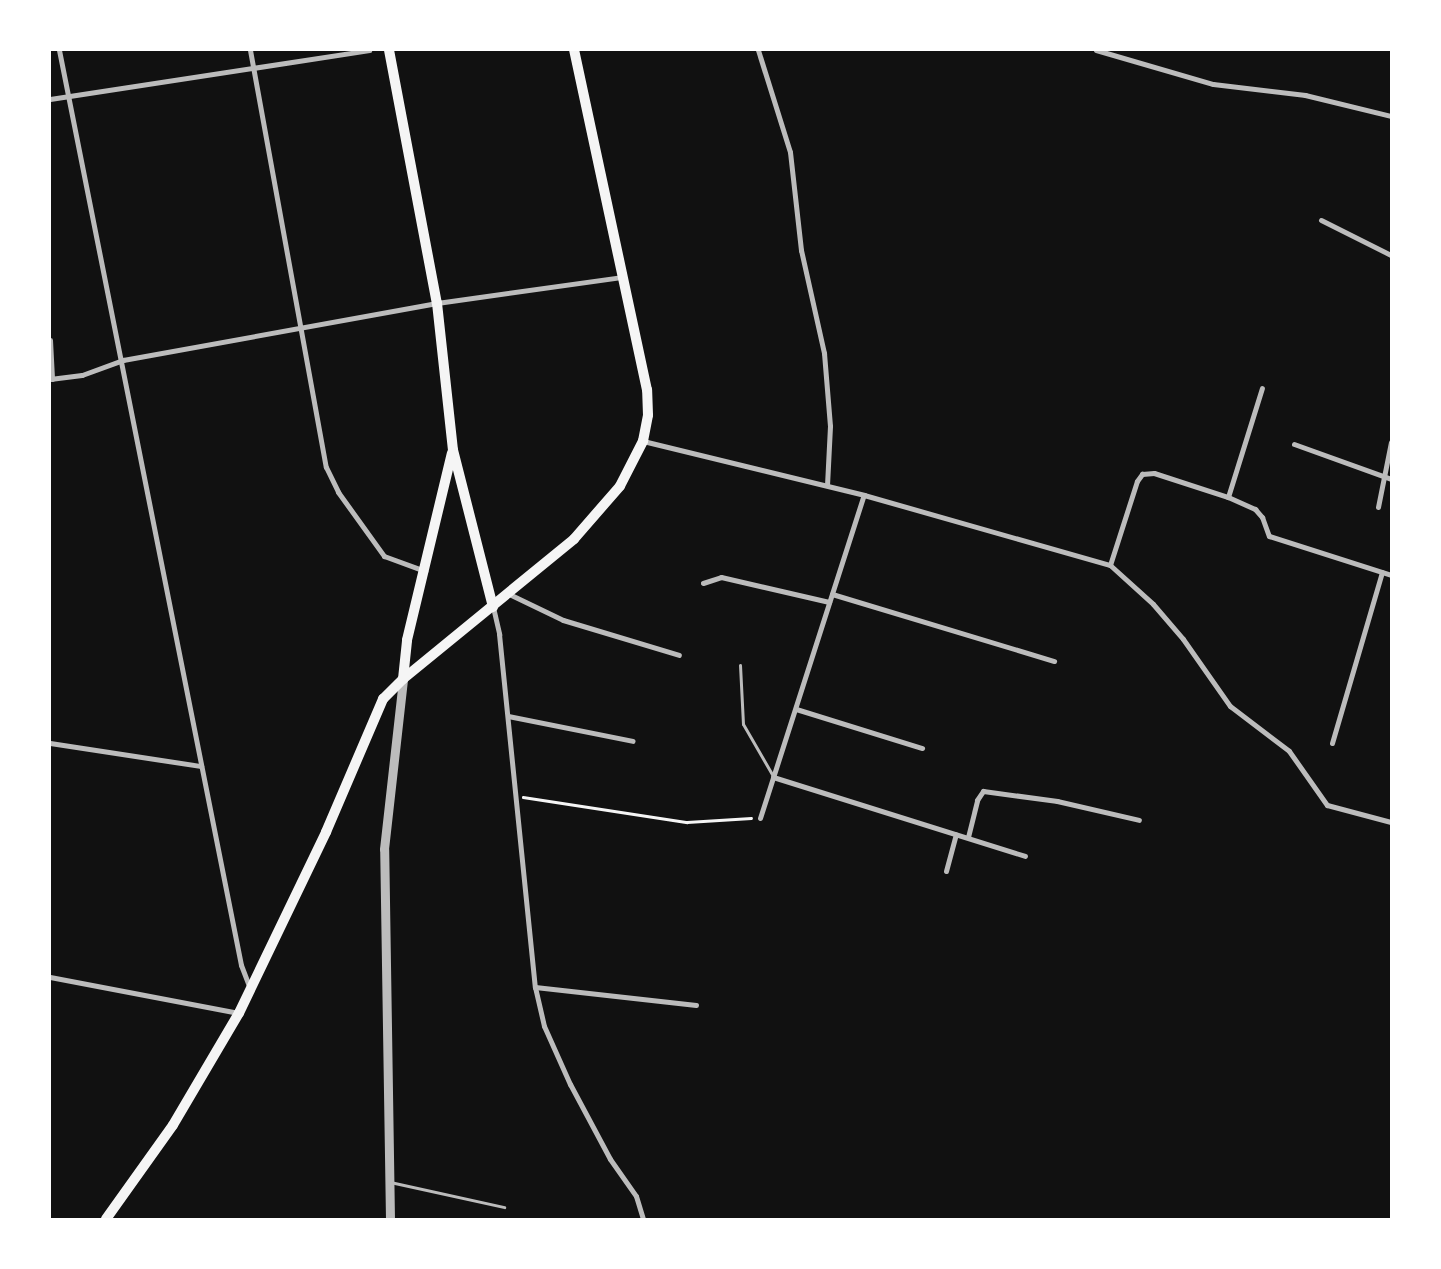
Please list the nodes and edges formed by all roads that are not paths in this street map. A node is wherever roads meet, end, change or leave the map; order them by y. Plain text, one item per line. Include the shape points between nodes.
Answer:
1 (59, 50) edge
2 (250, 50) edge
3 (370, 50) edge
4 (389, 50) edge
5 (574, 50) edge
6 (758, 50) edge
7 (1096, 50) edge
8 (253, 69) junction
9 (69, 96) junction
10 (50, 99) edge
11 (1391, 116) edge
12 (1321, 220) dead end
13 (1391, 255) edge
14 (621, 277) junction
15 (437, 303) junction
16 (302, 328) junction
17 (50, 340) edge
18 (123, 360) junction
19 (51, 379) edge
20 (1262, 388) dead end
21 (643, 441) junction
22 (1391, 442) edge
23 (1294, 444) dead end
24 (453, 450) junction
25 (1383, 477) junction
26 (1391, 479) edge
27 (827, 485) junction
28 (864, 495) junction
29 (1228, 497) junction
30 (1378, 508) dead end
31 (1110, 565) junction
32 (426, 571) junction
33 (1382, 572) junction
34 (1391, 575) edge
35 (703, 583) dead end
36 (509, 594) junction
37 (832, 594) junction
38 (830, 602) junction
39 (493, 606) junction
40 (680, 655) dead end
41 (1054, 661) dead end
42 (740, 665) dead end
43 (403, 679) junction
44 (796, 709) junction
45 (508, 716) junction
46 (633, 741) dead end
47 (50, 744) edge
48 (1332, 744) dead end
49 (922, 748) dead end
50 (201, 766) junction
51 (773, 777) junction
52 (760, 818) road end
53 (1139, 820) dead end
54 (1391, 822) edge
55 (956, 834) junction
56 (968, 837) junction
57 (1025, 856) dead end
58 (946, 871) dead end
59 (50, 977) edge
60 (535, 987) junction
61 (251, 991) junction
62 (696, 1005) dead end
63 (240, 1014) junction
64 (390, 1182) junction
65 (504, 1207) dead end
66 (106, 1219) edge
67 (390, 1219) edge
68 (643, 1219) edge

1 - 9 street
2 - 8 street
3 - 8 street
4 - 15 main road
5 - 14 main road
6 - 27 street via 790,152 801,250 824,352 830,426
7 - 11 street via 1213,84 1305,95
8 - 9 street
8 - 16 street
9 - 10 street
9 - 18 street
12 - 13 street
14 - 15 street
14 - 21 main road via 647,390 648,415
15 - 16 street
15 - 24 main road
16 - 18 street
16 - 32 street via 331,481 384,556
17 - 19 street
18 - 19 street via 82,375
18 - 50 street
20 - 29 street
21 - 27 street
21 - 36 main road via 624,479 594,518 554,558
22 - 25 street
23 - 25 street
24 - 32 main road
24 - 39 main road
25 - 26 street
25 - 30 street
27 - 28 street
28 - 31 street
28 - 37 street
29 - 31 street via 1154,473 1142,474
29 - 33 street via 1255,509 1262,517 1269,536
31 - 54 street via 1153,604 1183,639 1230,706 1289,751 1327,805
32 - 43 main road via 407,640
33 - 34 street
33 - 48 street
35 - 38 street via 721,576
36 - 39 main road
36 - 40 street via 563,620
37 - 38 street
37 - 41 street
38 - 44 street
39 - 43 main road
39 - 45 street
42 - 51 lane via 743,724
43 - 61 main road via 383,699 371,721 326,832
43 - 64 street via 384,850
44 - 49 street
44 - 51 street
45 - 46 street
45 - 60 street
47 - 50 street
50 - 61 street via 241,965
51 - 52 street
51 - 55 street
53 - 56 street via 984,791 977,800
55 - 56 street
55 - 58 street
56 - 57 street
59 - 63 street
60 - 62 street
60 - 68 street via 544,1026 570,1084 610,1159 636,1196
61 - 63 main road
63 - 66 main road via 173,1125
64 - 65 lane
64 - 67 street

